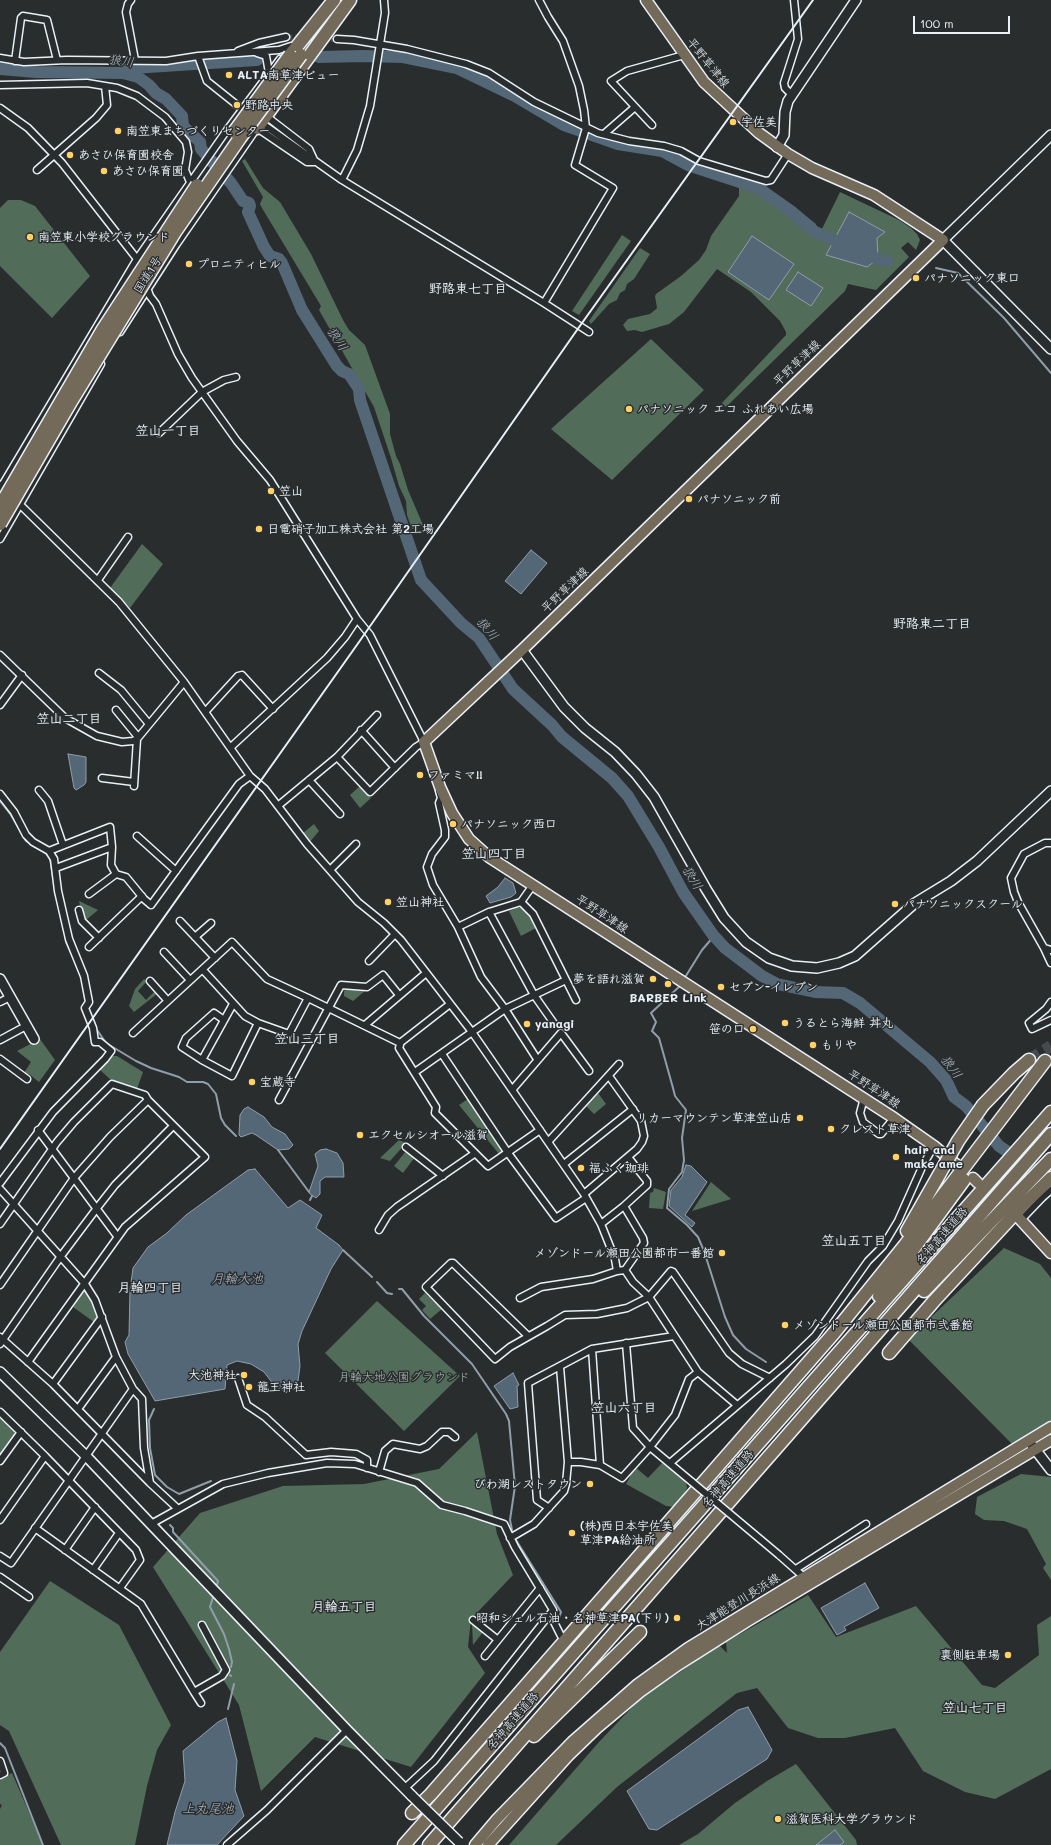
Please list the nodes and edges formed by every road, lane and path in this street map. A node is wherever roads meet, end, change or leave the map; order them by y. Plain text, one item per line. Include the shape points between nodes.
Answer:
1 (328, 0) edge
2 (334, 0) edge
3 (344, 0) edge
4 (350, 0) edge
5 (384, 0) edge
6 (539, 0) edge
7 (646, 0) edge
8 (794, 0) edge
9 (856, 0) edge
10 (128, 1) edge
11 (337, 39) tunnel mouth
12 (292, 49) junction
13 (255, 52) junction
14 (378, 52) junction
15 (233, 53) junction
16 (684, 55) junction
17 (198, 56) junction
18 (0, 58) edge
19 (57, 60) junction
20 (135, 60) junction
21 (15, 61) junction
22 (269, 73) junction
23 (0, 84) edge
24 (106, 86) junction
25 (791, 94) junction
26 (236, 105) dead end
27 (635, 107) junction
28 (0, 108) edge
29 (263, 124) junction
30 (652, 125) dead end
31 (584, 131) junction
32 (604, 134) junction
33 (1051, 135) edge
34 (778, 147) junction
35 (788, 154) junction
36 (54, 155) junction
37 (315, 162) junction
38 (37, 170) dead end
39 (342, 180) junction
40 (190, 182) junction
41 (183, 193) junction
42 (204, 203) junction
43 (943, 240) junction
44 (137, 259) junction
45 (148, 290) junction
46 (544, 303) junction
47 (589, 332) dead end
48 (1051, 349) edge
49 (236, 377) dead end
50 (202, 392) junction
51 (159, 434) dead end
52 (1, 487) edge
53 (20, 504) junction
54 (0, 506) edge
55 (0, 524) edge
56 (128, 537) dead end
57 (0, 539) edge
58 (98, 580) junction
59 (357, 619) junction
60 (522, 650) junction
61 (0, 655) edge
62 (99, 673) dead end
63 (22, 676) junction
64 (184, 682) junction
65 (0, 706) edge
66 (273, 709) junction
67 (116, 710) dead end
68 (206, 711) junction
69 (377, 715) dead end
70 (149, 724) junction
71 (361, 730) junction
72 (137, 738) junction
73 (424, 742) junction
74 (231, 747) junction
75 (337, 757) junction
76 (395, 768) junction
77 (250, 776) junction
78 (102, 778) dead end
79 (309, 780) junction
80 (440, 788) junction
81 (39, 790) dead end
82 (1051, 790) edge
83 (0, 794) edge
84 (279, 805) junction
85 (340, 814) dead end
86 (137, 836) dead end
87 (1051, 843) edge
88 (356, 844) dead end
89 (63, 845) junction
90 (112, 847) junction
91 (49, 851) junction
92 (56, 868) junction
93 (330, 870) junction
94 (176, 871) junction
95 (116, 874) junction
96 (533, 885) junction
97 (89, 894) dead end
98 (142, 896) junction
99 (521, 902) junction
100 (79, 910) dead end
101 (489, 912) junction
102 (180, 921) dead end
103 (211, 923) dead end
104 (458, 927) junction
105 (395, 934) junction
106 (196, 937) junction
107 (99, 938) junction
108 (89, 947) dead end
109 (1044, 948) junction
110 (1051, 950) edge
111 (164, 952) dead end
112 (215, 958) junction
113 (369, 961) dead end
114 (1051, 963) edge
115 (203, 970) junction
116 (426, 973) junction
117 (0, 979) edge
118 (190, 980) junction
119 (566, 980) junction
120 (150, 981) dead end
121 (399, 995) junction
122 (534, 995) junction
123 (10, 997) junction
124 (308, 998) junction
125 (576, 1000) dead end
126 (168, 1001) junction
127 (0, 1002) edge
128 (1051, 1002) edge
129 (233, 1004) junction
130 (450, 1004) junction
131 (328, 1007) junction
132 (505, 1009) junction
133 (224, 1020) junction
134 (1051, 1020) edge
135 (553, 1022) dead end
136 (258, 1023) junction
137 (365, 1025) junction
138 (26, 1026) junction
139 (472, 1032) junction
140 (133, 1033) dead end
141 (34, 1039) dead end
142 (0, 1040) edge
143 (400, 1042) junction
144 (442, 1054) junction
145 (1048, 1057) edge
146 (0, 1059) edge
147 (538, 1059) junction
148 (202, 1060) junction
149 (1030, 1060) tunnel mouth
150 (619, 1064) dead end
151 (589, 1071) dead end
152 (415, 1072) junction
153 (609, 1076) junction
154 (27, 1079) dead end
155 (512, 1090) junction
156 (864, 1098) junction
157 (148, 1100) junction
158 (278, 1100) dead end
159 (633, 1109) junction
160 (1051, 1112) edge
161 (894, 1118) junction
162 (173, 1126) junction
163 (38, 1130) junction
164 (540, 1130) junction
165 (1051, 1134) edge
166 (548, 1142) junction
167 (934, 1146) junction
168 (406, 1147) dead end
169 (52, 1149) junction
170 (508, 1153) junction
171 (979, 1153) junction
172 (474, 1154) junction
173 (628, 1157) junction
174 (1051, 1159) edge
175 (564, 1164) junction
176 (958, 1166) dead end
177 (443, 1176) junction
178 (74, 1178) junction
179 (1051, 1178) edge
180 (0, 1183) edge
181 (0, 1190) edge
182 (1040, 1190) edge
183 (585, 1196) junction
184 (14, 1205) junction
185 (624, 1206) junction
186 (97, 1208) junction
187 (1020, 1219) joint
188 (0, 1224) edge
189 (601, 1224) junction
190 (379, 1230) dead end
191 (38, 1231) junction
192 (117, 1236) junction
193 (1051, 1253) edge
194 (61, 1256) junction
195 (625, 1270) junction
196 (617, 1271) junction
197 (0, 1284) edge
198 (84, 1284) junction
199 (869, 1289) junction
200 (649, 1297) junction
201 (520, 1298) dead end
202 (102, 1317) junction
203 (528, 1336) junction
204 (674, 1336) junction
205 (1, 1340) edge
206 (626, 1343) junction
207 (592, 1349) junction
208 (889, 1353) dead end
209 (116, 1356) junction
210 (28, 1362) junction
211 (560, 1367) junction
212 (0, 1372) edge
213 (698, 1372) junction
214 (822, 1372) junction
215 (238, 1378) dead end
216 (770, 1378) junction
217 (834, 1382) junction
218 (53, 1384) junction
219 (133, 1389) junction
220 (737, 1405) junction
221 (78, 1409) junction
222 (0, 1412) edge
223 (1051, 1427) edge
224 (21, 1432) junction
225 (102, 1433) junction
226 (455, 1436) dead end
227 (1051, 1440) edge
228 (1029, 1441) junction
229 (650, 1447) junction
230 (1035, 1450) junction
231 (45, 1456) junction
232 (86, 1456) junction
233 (0, 1462) edge
234 (568, 1462) junction
235 (670, 1463) junction
236 (600, 1465) junction
237 (367, 1468) junction
238 (1051, 1470) edge
239 (379, 1472) junction
240 (69, 1480) junction
241 (150, 1483) junction
242 (95, 1507) junction
243 (178, 1508) junction
244 (549, 1508) junction
245 (0, 1520) edge
246 (152, 1524) junction
247 (866, 1524) dead end
248 (35, 1528) junction
249 (119, 1533) junction
250 (510, 1538) junction
251 (65, 1550) junction
252 (0, 1556) edge
253 (796, 1569) junction
254 (93, 1570) junction
255 (0, 1577) edge
256 (806, 1580) junction
257 (120, 1588) junction
258 (540, 1588) junction
259 (29, 1597) dead end
260 (550, 1614) junction
261 (473, 1620) dead end
262 (202, 1625) dead end
263 (640, 1632) dead end
264 (561, 1636) dead end
265 (498, 1640) junction
266 (485, 1656) dead end
267 (194, 1692) junction
268 (200, 1703) dead end
269 (347, 1730) junction
270 (0, 1761) edge
271 (0, 1775) edge
272 (405, 1788) junction
273 (474, 1794) junction
274 (412, 1813) dead end
275 (461, 1843) edge
276 (227, 1845) edge
277 (404, 1845) edge
278 (429, 1845) edge
279 (475, 1845) edge
280 (488, 1845) edge

1 - 12 highway
2 - 12 highway, 国道1号
3 - 12 highway, 国道1号
4 - 29 highway
5 - 14 street via 385,14
6 - 31 street via 563,41 579,86 584,110
7 - 16 main road, 平野草津線
8 - 25 street via 798,39 784,83
9 - 25 street
10 - 20 street via 126,12
11 - 14 street via 354,40
12 - 13 street
12 - 15 street via 259,43
12 - 22 street
12 - 54 highway, 国道1号, bridge via 150,255
12 - 55 highway, 国道1号, bridge via 240,138 171,239 84,379
13 - 15 street
13 - 22 street via 266,56
14 - 31 street via 406,49 466,64 489,73
14 - 39 street via 370,106 358,150
15 - 17 street
16 - 27 street via 627,70 611,81
16 - 34 main road, 平野草津線 via 717,96 758,133
17 - 20 street via 166,61
17 - 26 street via 207,81
18 - 21 street
19 - 20 street
19 - 21 street
19 - 21 street via 48,20 23,16
22 - 40 street
23 - 24 street via 87,83
24 - 36 street via 106,105 96,118
24 - 40 street via 138,96 165,117 186,142 188,152 185,170
25 - 34 street via 784,112 784,135
27 - 30 street
27 - 32 street
28 - 36 street via 28,128
29 - 37 street
29 - 37 street via 307,162
29 - 37 street via 309,150
29 - 42 street
31 - 32 street
31 - 46 street via 575,165 613,188
32 - 35 street via 664,146 681,151 699,161 766,181 771,180
33 - 43 street
34 - 35 main road, 平野草津線
35 - 43 main road, 平野草津線 via 812,168 874,195
36 - 38 street
36 - 44 street
37 - 39 street
39 - 46 street
40 - 41 street
41 - 42 street
41 - 44 street
42 - 45 street
43 - 48 street
43 - 60 main road, 平野草津線
44 - 45 street
44 - 52 street
45 - 50 street via 178,354
45 - 53 street via 107,353
46 - 47 street
49 - 50 street via 224,380
50 - 51 street
50 - 59 street via 237,441 270,480
52 - 53 street
53 - 57 street
53 - 58 street
56 - 58 street
58 - 64 street via 144,630
59 - 66 street via 326,658
59 - 73 street via 373,641
60 - 73 main road, 平野草津線
60 - 82 street via 564,707 636,774 654,798 724,918 746,942 769,958 792,966 817,968 855,956 915,903 977,861
61 - 63 street
62 - 70 street via 121,690
63 - 65 street
63 - 72 street via 65,718 83,730 122,742
64 - 68 street
64 - 70 street
66 - 68 street via 242,675 238,676
66 - 74 street
67 - 72 street
68 - 74 street
69 - 71 street
70 - 72 street
71 - 75 street
71 - 76 street
72 - 78 street via 134,784
73 - 76 street
73 - 80 main road, 平野草津線
74 - 77 street
75 - 76 street via 370,792
75 - 79 street
77 - 84 street via 266,789
77 - 94 street via 239,784
79 - 84 street
79 - 85 street
80 - 96 main road, 平野草津線 via 469,839 489,856
80 - 104 street via 439,803 445,838 432,854 427,866 433,886
81 - 89 street via 48,801
83 - 91 street via 14,812 26,835
84 - 93 street via 291,825
86 - 94 street
87 - 109 street via 1045,843 1024,854 1011,878 1018,902
88 - 93 street
89 - 90 street via 110,827
89 - 91 street
90 - 92 street
90 - 95 street via 111,865
91 - 92 street
92 - 163 street via 58,891 69,938 84,976 89,1002 85,1008 93,1028 95,1042 100,1042 110,1051
93 - 105 street via 358,902
94 - 98 street via 151,905
95 - 97 street
95 - 98 street via 126,877
96 - 99 street
96 - 156 main road, 平野草津線
98 - 107 street
99 - 101 street
99 - 119 street via 533,914
100 - 107 street via 82,921
101 - 104 street
101 - 122 street
102 - 106 street
103 - 106 street
104 - 132 street via 481,977
105 - 113 street
105 - 116 street
106 - 112 street
107 - 108 street
109 - 110 street
109 - 114 street
111 - 118 street
112 - 115 street
112 - 124 street via 232,942 267,979
115 - 118 street
115 - 129 street
116 - 121 street
116 - 130 street
117 - 123 street
118 - 126 street
119 - 122 street
119 - 125 street
120 - 126 street
121 - 131 street via 383,975 368,987 341,985
121 - 137 street
122 - 132 street
122 - 135 street
123 - 127 street
123 - 138 street
124 - 131 street
124 - 136 street via 289,1034
126 - 140 street
128 - 134 street via 1029,1023 1032,1029
129 - 133 street
129 - 136 street via 245,1016
130 - 139 street
130 - 143 street
131 - 137 street
131 - 158 street
132 - 139 street
132 - 147 street
133 - 148 street
133 - 148 street via 214,1012 186,1038 182,1047
136 - 148 street via 232,1076
137 - 143 street
138 - 141 street
138 - 142 street
139 - 144 street
139 - 155 street
143 - 152 street via 399,1048
144 - 152 street
144 - 170 street
145 - 171 highway via 1024,1086
146 - 154 street
147 - 151 street via 561,1033
147 - 155 street
149 - 199 highway, bridge via 982,1105 907,1231
150 - 153 street
152 - 172 street via 436,1107 435,1114
153 - 159 street
153 - 166 street
155 - 164 street
156 - 161 main road, 平野草津線
156 - 161 street via 860,1113 863,1122 879,1134
157 - 162 street
157 - 169 street via 144,1095 112,1084 74,1122
157 - 178 street via 110,1137
159 - 173 street via 641,1121 644,1136 642,1142
159 - 175 street
160 - 214 highway, 名神高速道路
161 - 167 main road, 平野草津線
162 - 186 street via 115,1185
162 - 192 street via 205,1157
163 - 169 street
163 - 180 street
164 - 166 street
164 - 170 street
165 - 217 highway, 名神高速道路
166 - 175 street
167 - 176 main road, 平野草津線
167 - 216 street via 883,1246 864,1266 815,1336
168 - 177 street
169 - 178 street
169 - 184 street
170 - 172 street via 488,1166
170 - 183 street via 556,1218
171 - 199 highway
171 - 214 highway via 911,1254
172 - 177 street
173 - 183 street
173 - 185 street via 647,1181 647,1185
174 - 182 highway
175 - 183 street
177 - 190 street via 388,1214
178 - 186 street
178 - 191 street
179 - 182 highway
181 - 184 street
182 - 187 street
182 - 208 highway via 939,1295
182 - 217 highway
183 - 189 street
184 - 188 street
184 - 191 street
185 - 189 street
185 - 195 street via 644,1243
186 - 192 street
186 - 194 street
187 - 193 main road
189 - 196 street
191 - 194 street
191 - 197 street
192 - 198 street
194 - 198 street
194 - 205 street
195 - 196 street
195 - 200 street
196 - 201 street via 593,1279 540,1287
198 - 202 street
198 - 210 street
199 - 274 highway via 834,1333
200 - 203 street via 627,1308 597,1314 566,1315
200 - 204 street
200 - 216 street via 671,1271 673,1272 730,1353 742,1364
202 - 209 street
202 - 218 street
203 - 203 street via 452,1263 426,1287 495,1359
204 - 206 street
204 - 213 street
205 - 210 street
206 - 207 street
206 - 229 street via 633,1428
207 - 211 street
207 - 236 street
209 - 219 street
209 - 221 street
210 - 218 street
211 - 234 street
211 - 244 street via 528,1384 537,1500
212 - 232 street
213 - 220 street
213 - 229 street via 689,1378 675,1415
214 - 277 highway, 名神高速道路
215 - 237 street via 247,1405 265,1416 306,1455 331,1452 356,1454 367,1460
216 - 220 street
217 - 273 highway, 名神高速道路
218 - 221 street
219 - 225 street
219 - 241 street via 142,1398 144,1448
220 - 235 street
221 - 225 street
222 - 224 street
223 - 228 main road, 大津能登川長浜線
224 - 231 street
224 - 233 street
225 - 232 street
225 - 241 street
226 - 239 street via 449,1432 442,1432 420,1449 393,1444 385,1451
227 - 230 main road, 大津能登川長浜線
228 - 230 street
228 - 256 main road, 大津能登川長浜線
229 - 235 street
229 - 236 street via 622,1478
230 - 238 street
230 - 256 main road, 大津能登川長浜線
231 - 240 street
231 - 245 street
232 - 240 street
232 - 246 street
234 - 236 street
234 - 244 street via 564,1491
235 - 253 street, bridge
237 - 239 street
237 - 243 street via 355,1464 328,1463 268,1473 223,1484
239 - 250 street via 417,1483 442,1505 504,1524
240 - 242 street
240 - 248 street
241 - 243 street
242 - 249 street
242 - 251 street
243 - 246 street
244 - 250 street via 534,1524
246 - 269 street
247 - 253 street
248 - 251 street
248 - 252 street via 11,1563
249 - 254 street
249 - 257 street via 136,1550 140,1560
250 - 258 street
251 - 254 street
253 - 256 street
254 - 257 street
255 - 259 street
256 - 279 main road, 大津能登川長浜線 via 688,1648 622,1696 572,1742
256 - 280 main road, 大津能登川長浜線 via 640,1692 569,1755
257 - 267 street via 141,1604
258 - 260 street via 553,1610
258 - 265 street
260 - 264 street
260 - 272 street via 434,1761
261 - 265 street
262 - 267 street via 226,1670 222,1676
263 - 273 highway
265 - 266 street
267 - 268 street
269 - 272 street
269 - 276 street via 267,1810
270 - 271 street via 4,1773
272 - 275 street, bridge
273 - 278 highway, 名神高速道路

